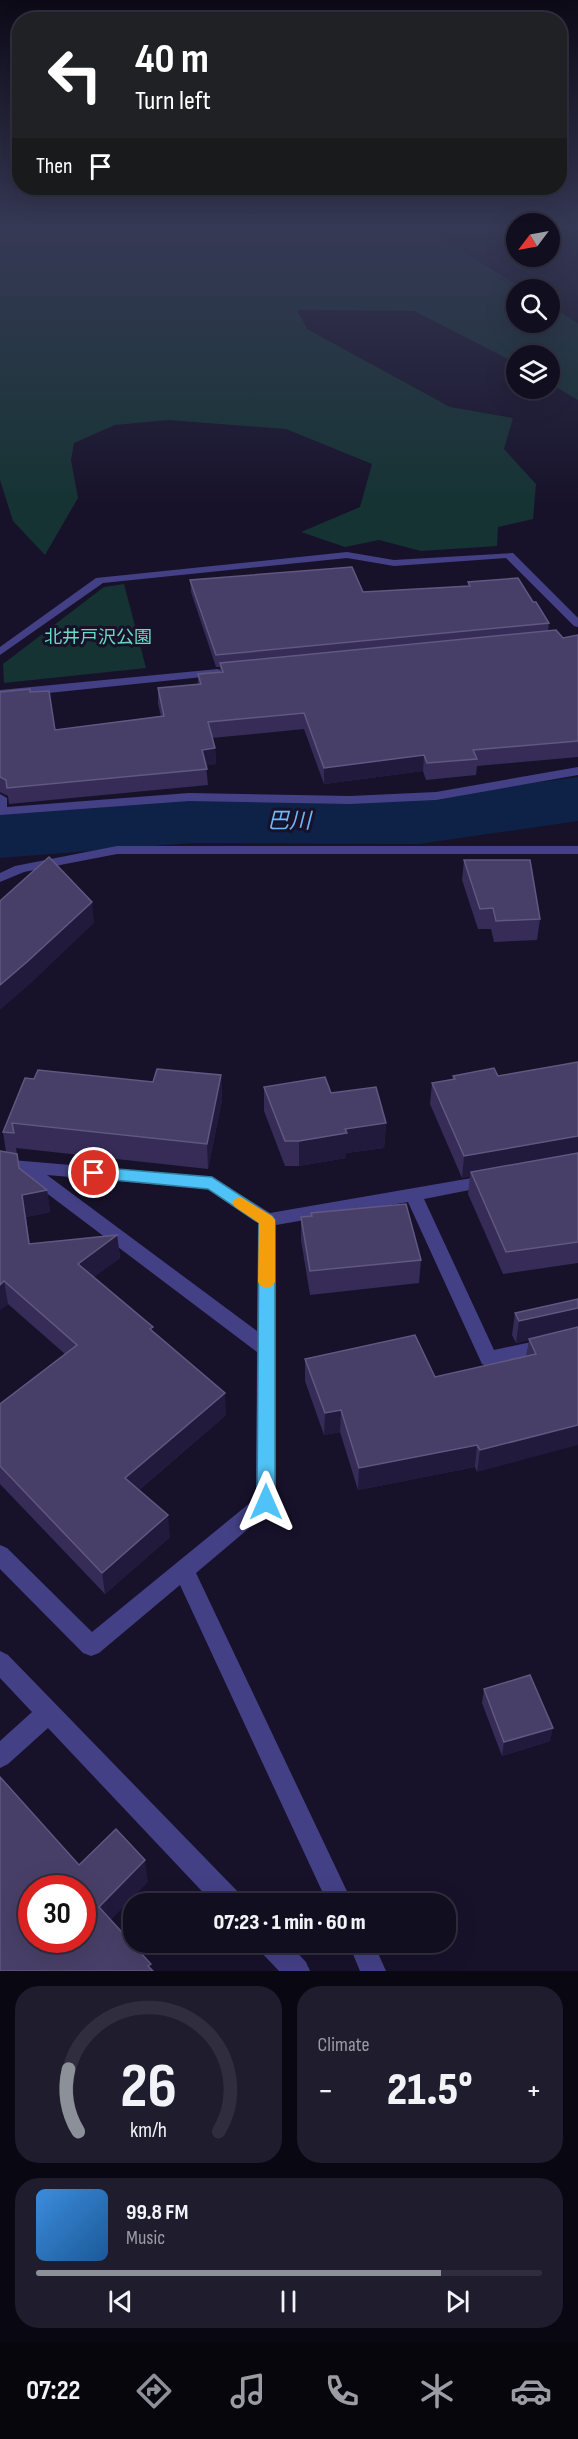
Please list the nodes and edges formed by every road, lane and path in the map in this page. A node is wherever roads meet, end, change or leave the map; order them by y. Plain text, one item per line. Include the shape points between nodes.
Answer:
1 (578, 624) edge
2 (0, 651) edge
3 (236, 671) edge
4 (0, 694) edge
5 (578, 771) edge
6 (0, 798) edge
7 (578, 850) edge
8 (0, 878) edge
9 (0, 1165) edge
10 (23, 1166) junction
11 (508, 1178) edge
12 (414, 1194) junction
13 (267, 1220) junction
14 (578, 1340) edge
15 (267, 1349) junction
16 (0, 1555) edge
17 (184, 1570) junction
18 (0, 1662) edge
19 (48, 1713) junction
20 (0, 1756) edge
21 (221, 1893) edge
22 (336, 1893) edge
23 (280, 1953) edge
24 (365, 1953) edge
25 (297, 1971) edge
26 (373, 1971) edge

1 - 2 street via 509,555 394,563 347,555 100,580
3 - 4 street
5 - 6 street via 436,796 361,800 189,797 1,811
7 - 8 street via 117,850 20,869
9 - 10 street
10 - 13 street via 212,1183
10 - 15 street
11 - 12 street
12 - 13 street
12 - 14 street via 489,1359
13 - 15 street
15 - 17 street via 266,1502
16 - 17 street via 91,1646
17 - 22 street
18 - 19 street
19 - 20 street
19 - 21 street
23 - 25 street
24 - 26 street

